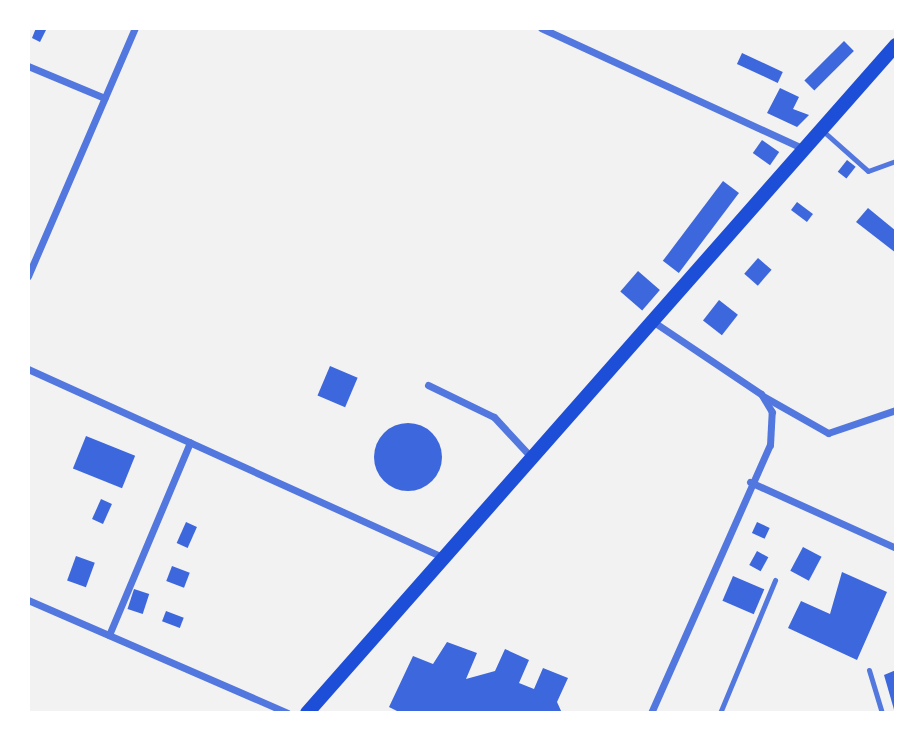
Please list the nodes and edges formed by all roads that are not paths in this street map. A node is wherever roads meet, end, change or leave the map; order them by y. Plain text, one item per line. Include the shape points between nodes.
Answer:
1 (135, 28) edge
2 (541, 28) edge
3 (896, 45) edge
4 (28, 66) edge
5 (104, 98) junction
6 (822, 130) junction
7 (804, 149) junction
8 (896, 161) edge
9 (28, 276) edge
10 (654, 322) junction
11 (28, 369) edge
12 (428, 385) dead end
13 (761, 394) junction
14 (896, 410) edge
15 (190, 442) junction
16 (532, 459) junction
17 (750, 482) junction
18 (896, 548) edge
19 (444, 557) junction
20 (775, 580) dead end
21 (28, 600) edge
22 (109, 635) junction
23 (869, 670) dead end
24 (288, 713) edge
25 (307, 713) edge
26 (651, 713) edge
27 (720, 713) edge
28 (882, 713) edge

1 - 5 street
2 - 7 street
3 - 6 main road
4 - 5 street
5 - 9 street
6 - 7 main road
6 - 8 lane via 868,171
7 - 10 main road
10 - 13 street
10 - 16 main road
11 - 15 street
12 - 16 street via 494,417
13 - 14 street via 828,433
13 - 17 street via 772,412 770,445
15 - 19 street
15 - 22 street
16 - 19 main road
17 - 18 street
17 - 26 street
19 - 25 main road
20 - 27 lane
21 - 22 street
22 - 24 street
23 - 28 lane

